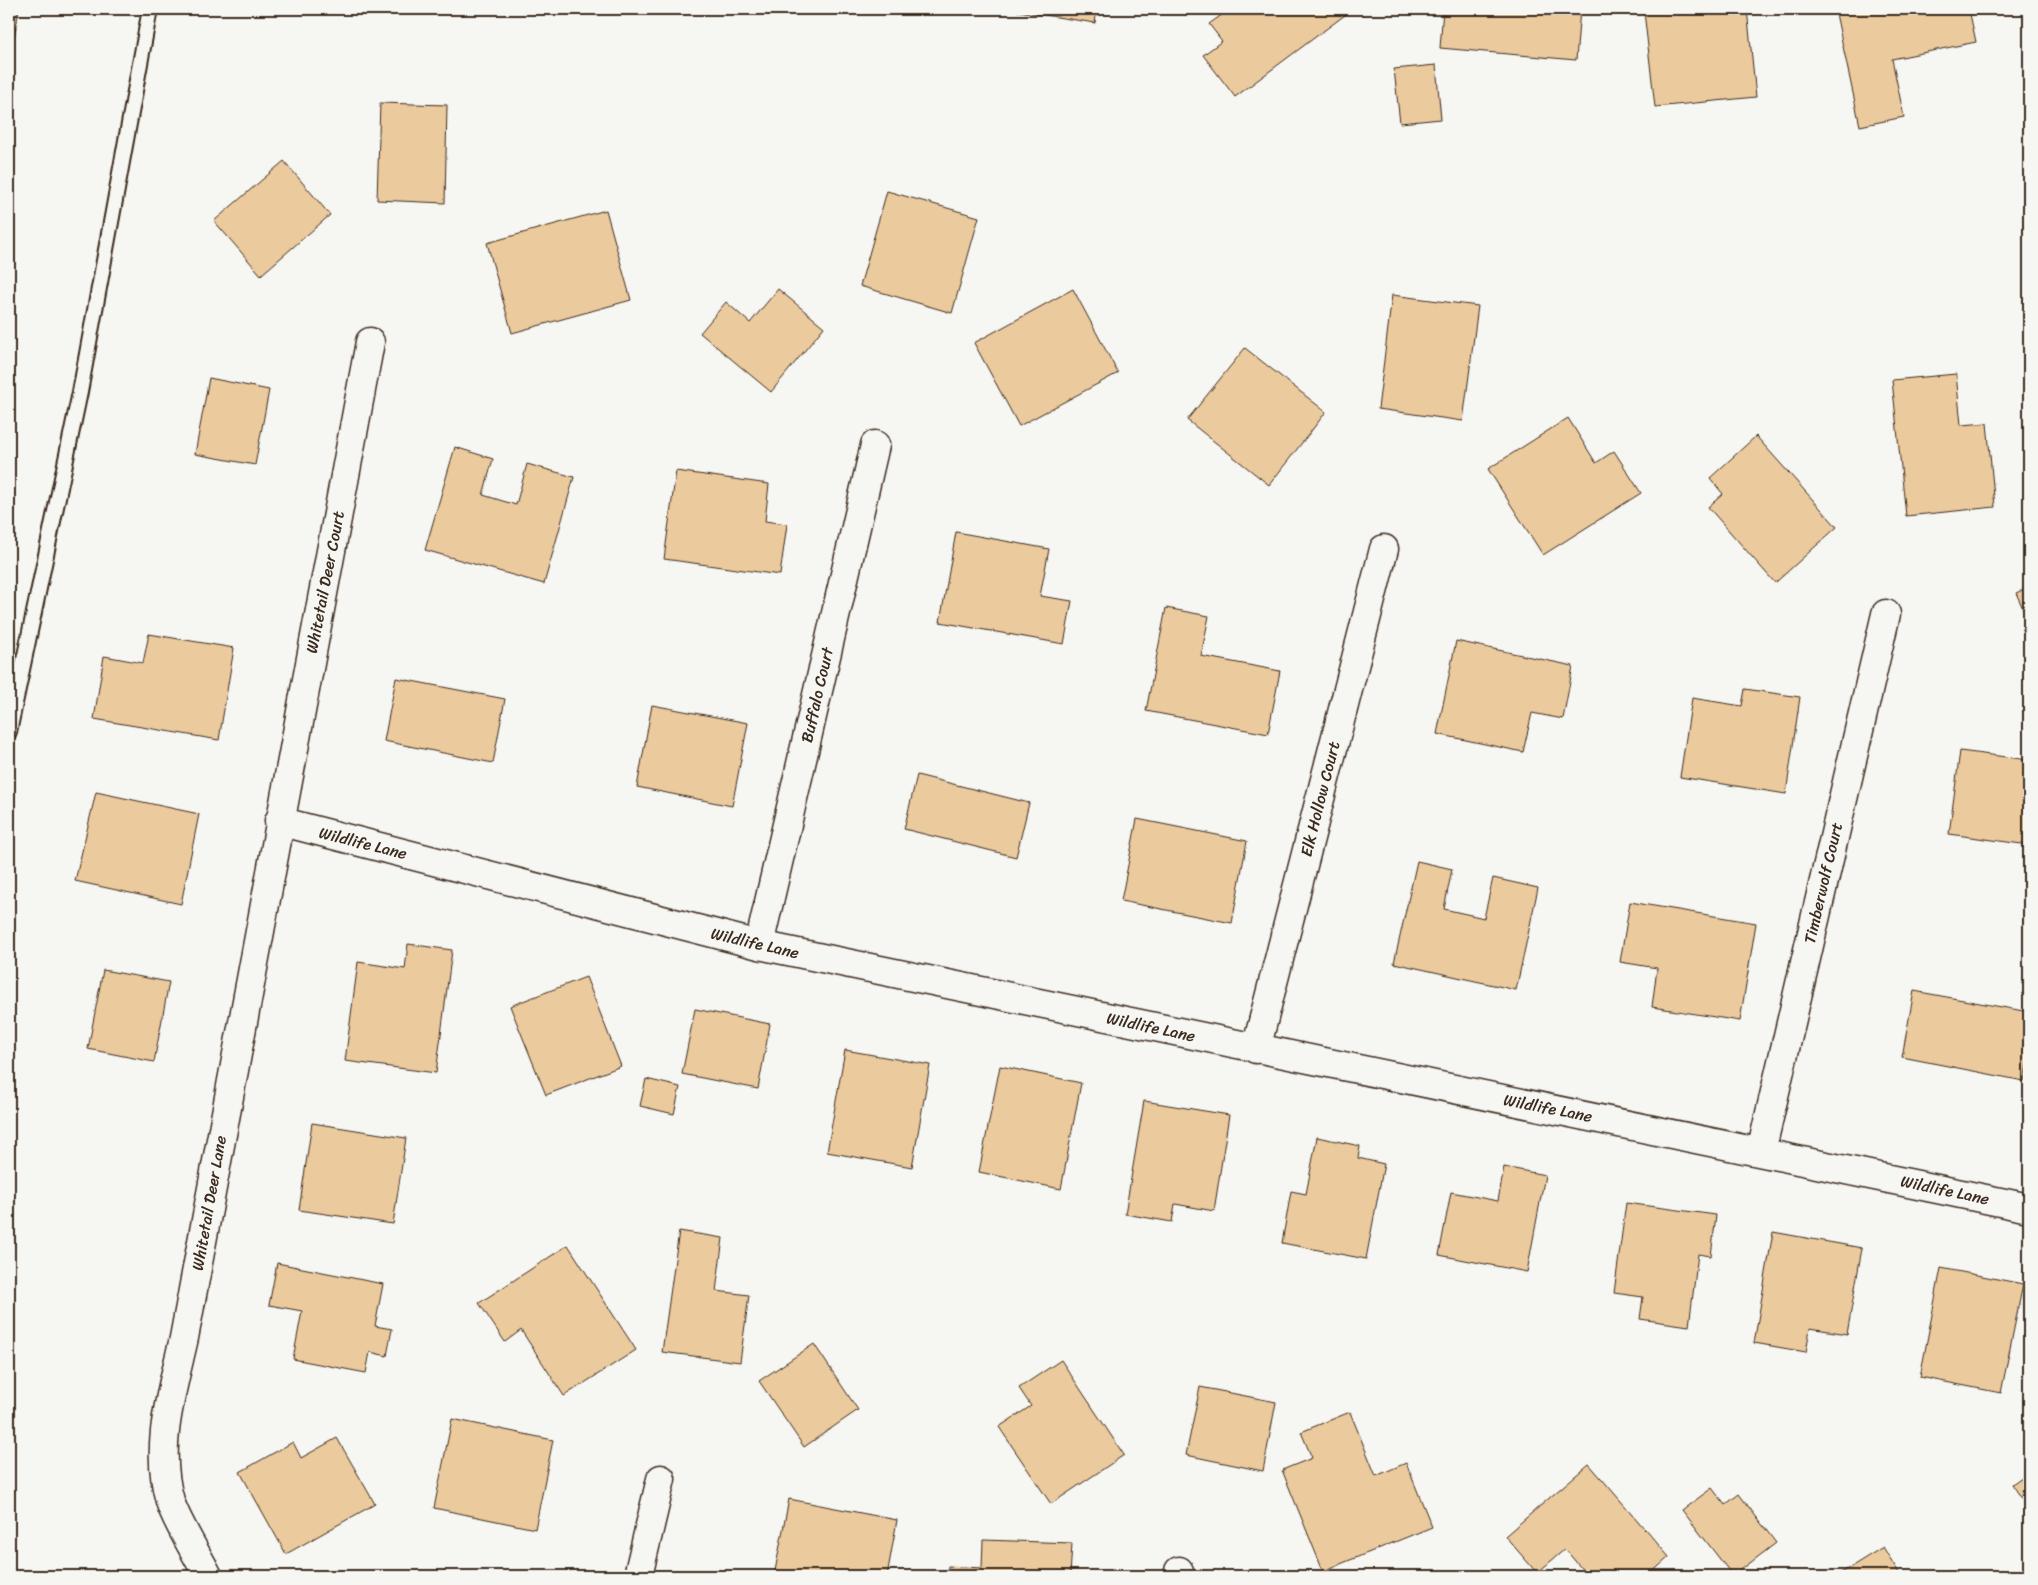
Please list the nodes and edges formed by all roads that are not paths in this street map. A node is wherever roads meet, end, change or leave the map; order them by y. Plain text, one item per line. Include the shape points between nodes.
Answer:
1 (150, 9) edge
2 (370, 342) dead end
3 (875, 445) dead end
4 (1384, 550) dead end
5 (1886, 614) dead end
6 (9, 732) edge
7 (279, 822) junction
8 (759, 945) junction
9 (1256, 1050) junction
10 (1761, 1152) junction
11 (2029, 1208) edge
12 (661, 1479) dead end
13 (208, 1576) edge
14 (638, 1576) edge

1 - 6 lane via 80,392
2 - 7 street, Whitetail Deer Court
3 - 8 street, Buffalo Court
4 - 9 street, Elk Hollow Court
5 - 10 street, Timberwolf Court
7 - 8 street, Wildlife Lane
7 - 13 street, Whitetail Deer Lane via 184,1338 165,1420 163,1456 170,1502
8 - 9 street, Wildlife Lane
9 - 10 street, Wildlife Lane
10 - 11 street, Wildlife Lane
12 - 14 street

